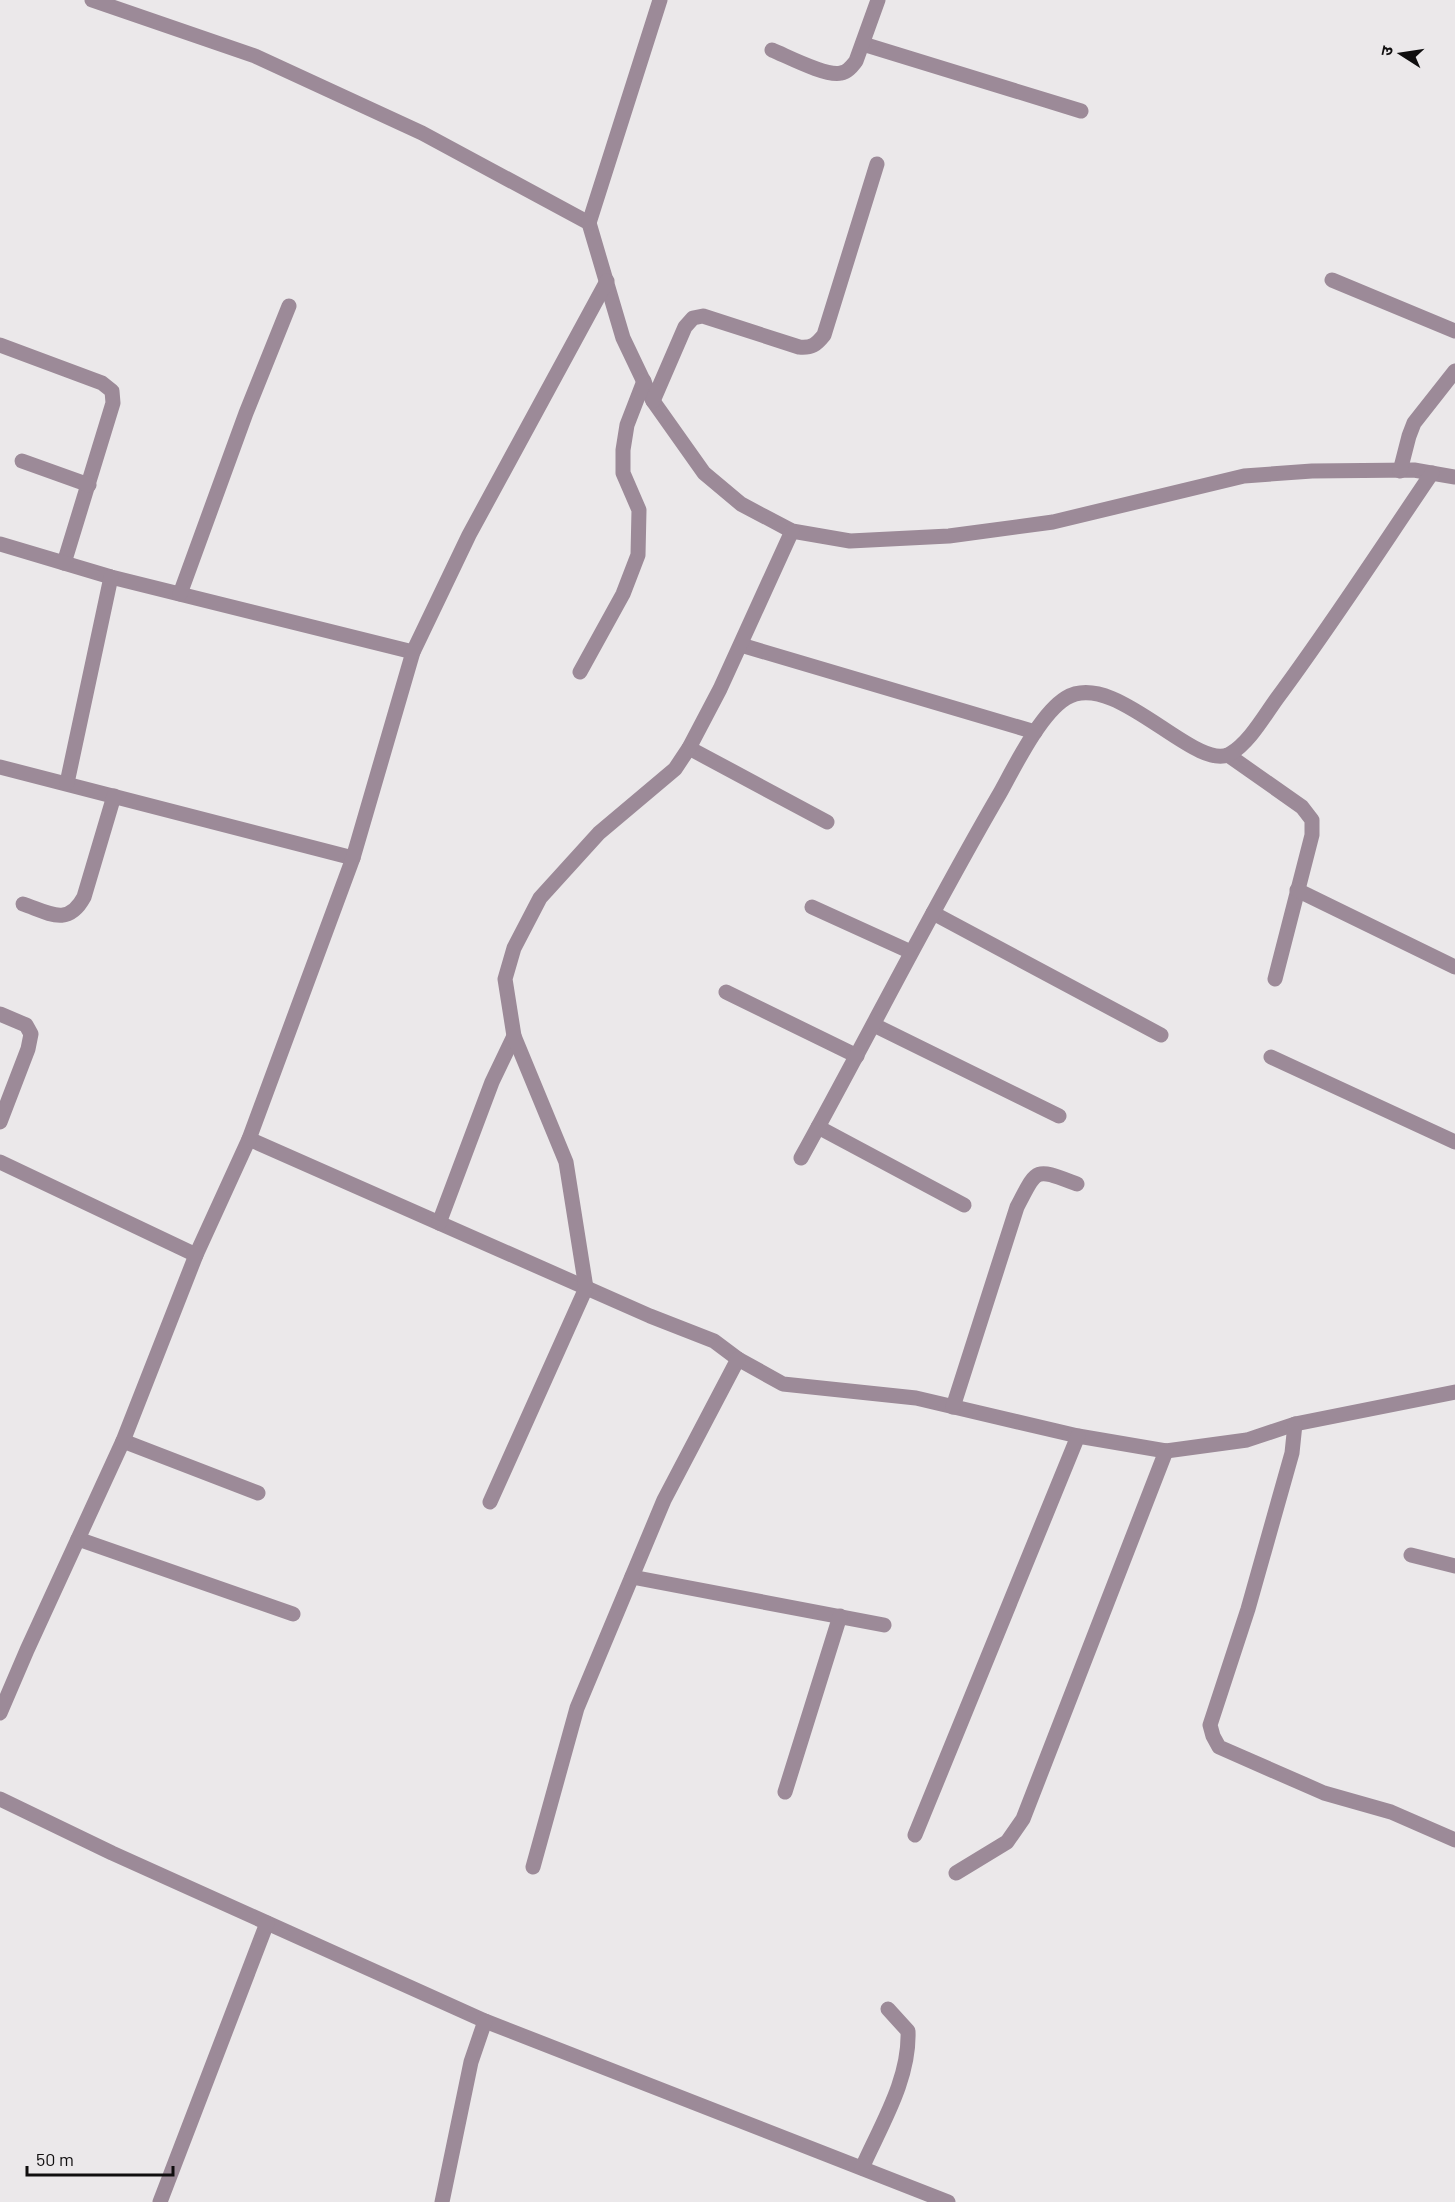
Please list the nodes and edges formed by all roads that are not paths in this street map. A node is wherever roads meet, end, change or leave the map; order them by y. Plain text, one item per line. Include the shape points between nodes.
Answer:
1 (92, 0) edge
2 (660, 0) edge
3 (878, 0) edge
4 (863, 44) junction
5 (772, 50) dead end
6 (1081, 111) dead end
7 (877, 164) dead end
8 (589, 223) junction
9 (1332, 280) dead end
10 (607, 281) junction
11 (289, 306) dead end
12 (1455, 331) edge
13 (0, 345) edge
14 (1455, 371) edge
15 (644, 381) junction
16 (653, 401) junction
17 (22, 461) dead end
18 (1400, 471) junction
19 (1432, 473) junction
20 (1455, 477) edge
21 (89, 485) junction
22 (792, 531) junction
23 (0, 544) edge
24 (64, 563) junction
25 (111, 578) junction
26 (180, 594) junction
27 (741, 645) junction
28 (413, 652) junction
29 (580, 672) dead end
30 (1035, 732) junction
31 (689, 748) junction
32 (1228, 755) junction
33 (0, 767) edge
34 (67, 783) junction
35 (114, 795) junction
36 (827, 822) dead end
37 (353, 858) junction
38 (1297, 890) junction
39 (23, 904) dead end
40 (812, 907) dead end
41 (933, 913) junction
42 (911, 952) junction
43 (1455, 967) edge
44 (1275, 979) dead end
45 (726, 992) dead end
46 (0, 1014) edge
47 (874, 1025) junction
48 (1161, 1035) dead end
49 (514, 1036) junction
50 (857, 1056) junction
51 (1271, 1057) dead end
52 (1059, 1116) dead end
53 (0, 1122) edge
54 (818, 1127) junction
55 (249, 1139) junction
56 (1455, 1142) edge
57 (801, 1158) dead end
58 (0, 1162) edge
59 (1077, 1184) dead end
60 (964, 1205) dead end
61 (439, 1223) junction
62 (196, 1255) junction
63 (586, 1288) junction
64 (738, 1359) junction
65 (1455, 1392) edge
66 (953, 1407) junction
67 (1295, 1424) junction
68 (1078, 1436) junction
69 (123, 1441) junction
70 (1166, 1451) junction
71 (258, 1493) dead end
72 (490, 1502) dead end
73 (78, 1539) junction
74 (1411, 1555) dead end
75 (1455, 1566) edge
76 (632, 1577) junction
77 (293, 1614) dead end
78 (840, 1616) junction
79 (884, 1625) dead end
80 (0, 1713) edge
81 (785, 1792) dead end
82 (0, 1799) edge
83 (915, 1835) dead end
84 (1455, 1840) edge
85 (533, 1867) dead end
86 (956, 1874) dead end
87 (267, 1923) junction
88 (888, 2009) dead end
89 (485, 2021) junction
90 (862, 2168) junction
91 (160, 2202) edge
92 (442, 2202) edge
93 (948, 2202) edge

1 - 8 street via 255,56 422,133
2 - 8 street
3 - 4 street
4 - 5 street via 850,68 842,73 830,73
4 - 6 street
7 - 16 street via 824,335 816,345 799,347 703,316 693,318 680,336
8 - 10 street
9 - 12 street
10 - 15 street via 623,338
10 - 28 street via 469,535
11 - 26 street
13 - 21 street via 112,390 113,403
14 - 18 street via 1414,423
15 - 16 street
15 - 29 street via 627,425 623,450 623,473 639,510 638,555 624,594
16 - 22 street via 704,473 741,504
17 - 21 street
18 - 19 street
18 - 22 street via 1244,476 1053,522 949,536 850,541
19 - 20 street
19 - 32 street via 1298,670 1246,740
21 - 24 street
22 - 27 street
23 - 24 street
24 - 25 street
25 - 26 street
25 - 34 street
26 - 28 street
27 - 30 street
27 - 31 street
28 - 37 street
30 - 32 street via 1057,704 1069,696 1100,694 1149,718 1205,753
30 - 41 street
31 - 36 street
31 - 49 street via 675,769 599,833 540,898 514,948 505,980
32 - 38 street via 1302,807 1312,820 1312,835
33 - 34 street
34 - 35 street
35 - 37 street
35 - 39 street via 78,909 69,915 54,915
37 - 55 street
38 - 43 street
38 - 44 street
40 - 42 street
41 - 42 street
41 - 48 street
42 - 47 street
45 - 50 street
46 - 53 street via 26,1025 31,1034
47 - 50 street
47 - 52 street
49 - 61 street via 492,1082
49 - 63 street via 566,1162
50 - 54 street
51 - 56 street
54 - 57 street
54 - 60 street
55 - 61 street
55 - 62 street
58 - 62 street
59 - 66 street via 1050,1174 1033,1177 1017,1207
61 - 63 street
62 - 69 street
63 - 64 street via 714,1341
63 - 72 street
64 - 66 street via 783,1384 916,1398
64 - 76 street via 664,1500
65 - 67 street
66 - 68 street
67 - 70 street via 1247,1440
67 - 84 street via 1292,1453 1248,1609 1210,1725 1213,1736 1219,1747 1324,1793 1391,1812
68 - 70 street
68 - 83 street
69 - 71 street
69 - 73 street
70 - 86 street via 1023,1818 1007,1842
73 - 77 street
73 - 80 street
74 - 75 street
76 - 78 street
76 - 85 street via 577,1708
78 - 79 street
78 - 81 street
82 - 87 street
87 - 89 street
87 - 91 street
88 - 90 street via 908,2031 909,2052 898,2088
89 - 90 street
89 - 92 street via 471,2062
90 - 93 street

